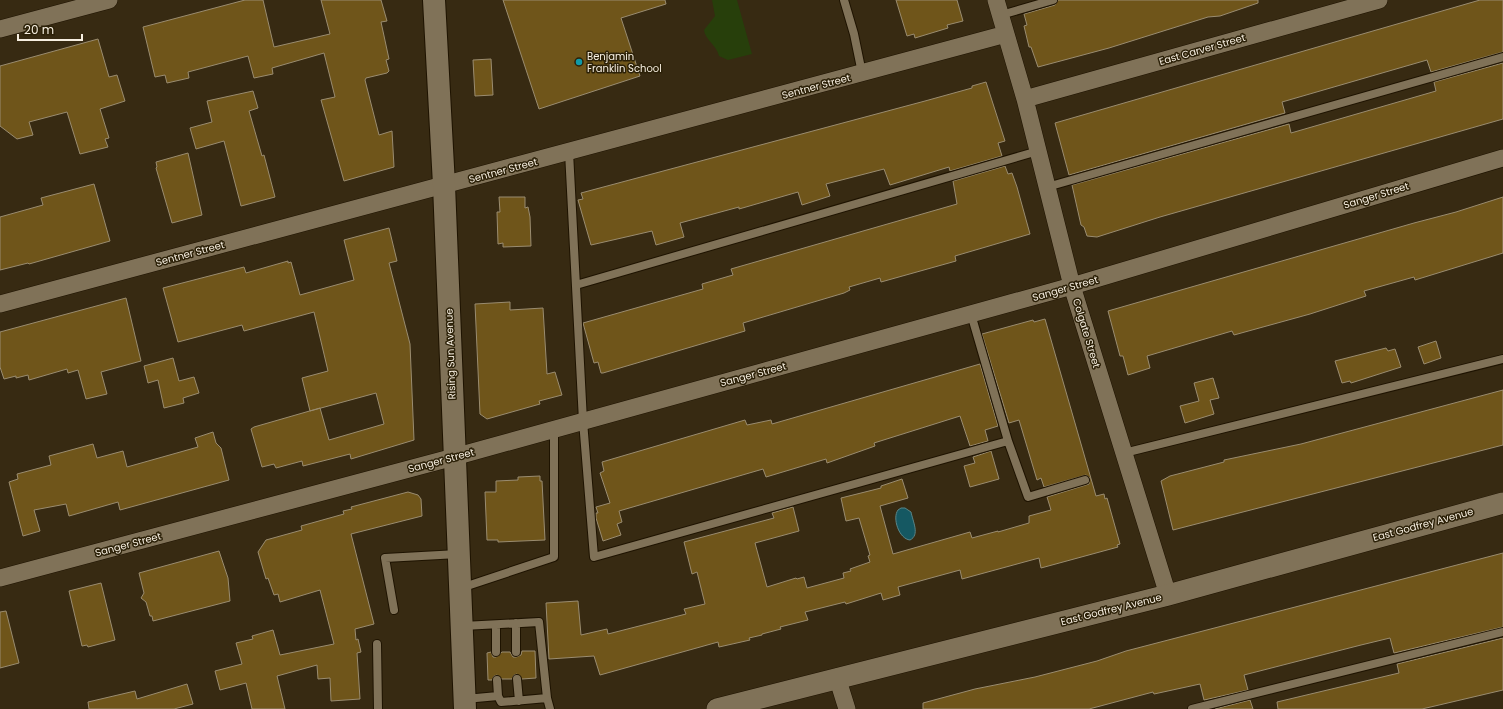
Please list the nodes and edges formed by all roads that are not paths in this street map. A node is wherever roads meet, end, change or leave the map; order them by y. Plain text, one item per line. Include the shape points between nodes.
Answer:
1 (110, 0) edge
2 (434, 0) edge
3 (844, 0) edge
4 (1053, 0) edge
5 (1380, 0) edge
6 (998, 8) edge
7 (0, 30) edge
8 (1006, 34) junction
9 (1503, 57) edge
10 (862, 73) junction
11 (1025, 99) junction
12 (1038, 151) junction
13 (569, 152) junction
14 (1503, 158) edge
15 (444, 185) junction
16 (1047, 187) junction
17 (576, 285) junction
18 (1072, 286) junction
19 (0, 304) edge
20 (971, 314) junction
21 (1503, 359) edge
22 (583, 421) junction
23 (554, 429) junction
24 (1008, 440) junction
25 (1124, 453) junction
26 (454, 457) junction
27 (1085, 480) dead end
28 (1503, 503) edge
29 (458, 554) junction
30 (0, 578) edge
31 (460, 588) junction
32 (1168, 595) junction
33 (394, 610) dead end
34 (516, 623) junction
35 (496, 625) junction
36 (462, 626) junction
37 (1503, 632) edge
38 (377, 644) dead end
39 (496, 652) dead end
40 (516, 652) dead end
41 (837, 677) junction
42 (518, 679) dead end
43 (497, 680) dead end
44 (498, 696) junction
45 (547, 698) junction
46 (518, 701) junction
47 (465, 704) edge
48 (378, 709) edge
49 (550, 709) edge
50 (717, 709) edge
51 (847, 709) edge
52 (1192, 709) edge

1 - 7 street
2 - 15 main road, Rising Sun Avenue
3 - 10 lane
4 - 6 lane
5 - 11 street, East Carver Street
6 - 8 street, Colgate Street
8 - 10 street, Sentner Street
8 - 11 street, Colgate Street
9 - 16 lane
10 - 13 street, Sentner Street
11 - 12 street, Colgate Street
12 - 16 street, Colgate Street
12 - 17 lane
13 - 15 street, Sentner Street
13 - 17 lane
14 - 18 street, Sanger Street
15 - 19 street, Sentner Street
15 - 26 main road, Rising Sun Avenue
16 - 18 street, Colgate Street
17 - 22 lane
18 - 20 street, Sanger Street
18 - 25 street, Colgate Street
20 - 22 street, Sanger Street
20 - 24 lane
21 - 25 lane
22 - 23 street, Sanger Street
22 - 24 lane via 594,557
23 - 26 street, Sanger Street
23 - 31 lane via 554,557
24 - 27 lane via 1028,497
25 - 32 street, Colgate Street
26 - 29 main road, Rising Sun Avenue
26 - 30 street, Sanger Street
28 - 32 street, East Godfrey Avenue
29 - 31 main road, Rising Sun Avenue
29 - 33 lane via 385,558
31 - 36 main road, Rising Sun Avenue
32 - 41 street, East Godfrey Avenue
34 - 35 lane
34 - 40 lane
34 - 45 lane via 539,622
35 - 36 lane
35 - 39 lane
36 - 47 main road, Rising Sun Avenue
37 - 52 lane
38 - 48 lane
41 - 50 street, East Godfrey Avenue
41 - 51 street
42 - 46 lane
43 - 44 lane
44 - 46 lane via 501,702
44 - 47 lane
45 - 46 lane
45 - 49 lane

